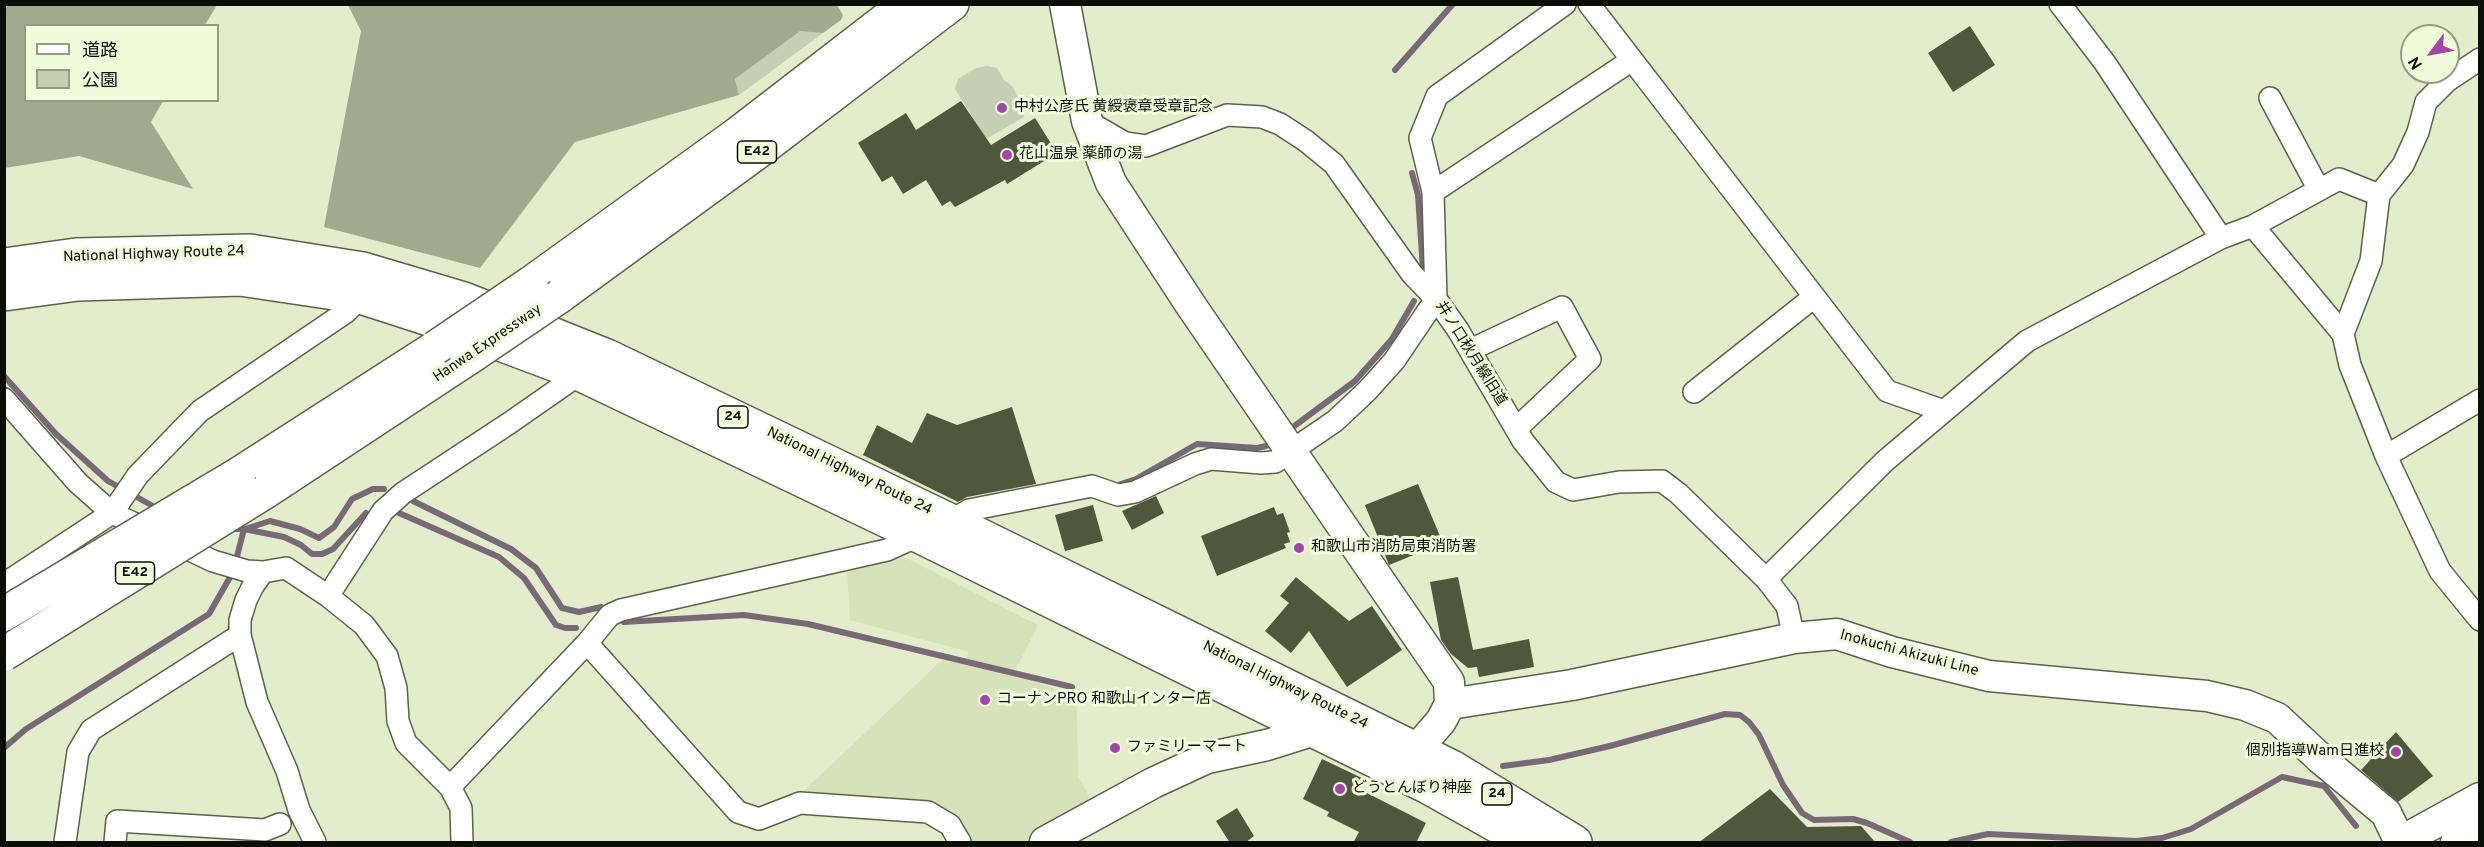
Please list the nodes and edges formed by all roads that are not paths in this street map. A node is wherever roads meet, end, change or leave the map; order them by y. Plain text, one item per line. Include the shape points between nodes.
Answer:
1 (906, 4) edge
2 (952, 4) edge
3 (1065, 4) edge
4 (1565, 4) edge
5 (1589, 4) edge
6 (2060, 4) edge
7 (2480, 59) edge
8 (1632, 60) junction
9 (2270, 98) dead end
10 (1087, 121) junction
11 (2319, 190) junction
12 (1433, 192) junction
13 (2379, 195) junction
14 (2253, 226) junction
15 (2221, 238) junction
16 (4, 265) edge
17 (362, 283) junction
18 (4, 294) edge
19 (1814, 297) junction
20 (1436, 299) junction
21 (2343, 334) junction
22 (1470, 350) junction
23 (607, 356) junction
24 (580, 374) junction
25 (1694, 392) dead end
26 (4, 399) edge
27 (2480, 400) edge
28 (1944, 411) junction
29 (1516, 429) junction
30 (1291, 452) junction
31 (2386, 456) junction
32 (252, 483) junction
33 (116, 508) junction
34 (951, 521) junction
35 (919, 536) junction
36 (255, 572) junction
37 (1766, 579) junction
38 (4, 584) edge
39 (328, 596) junction
40 (4, 614) edge
41 (2480, 620) edge
42 (240, 635) junction
43 (1794, 638) junction
44 (587, 644) junction
45 (4, 654) edge
46 (1450, 704) junction
47 (1322, 719) junction
48 (1409, 762) junction
49 (450, 787) junction
50 (2480, 798) edge
51 (299, 810) junction
52 (2480, 829) edge
53 (278, 833) edge
54 (196, 834) edge
55 (65, 843) edge
56 (115, 843) edge
57 (315, 843) edge
58 (462, 843) edge
59 (960, 843) edge
60 (1044, 843) edge
61 (1526, 843) edge
62 (1575, 843) edge
63 (2400, 843) edge
64 (2456, 843) edge

1 - 32 highway, Hanwa Expressway / E42, bridge via 736,135
2 - 32 highway, Hanwa Expressway / E42, bridge via 560,296 467,359
3 - 10 main road
4 - 12 street via 1437,96 1420,138
5 - 8 street
6 - 15 street via 2105,63
7 - 13 street via 2447,81 2426,102 2403,165
8 - 12 street
8 - 19 street
9 - 11 street
10 - 20 street, 井ノ口秋月線旧道 via 1125,143 1146,146 1227,115 1262,117 1280,124 1334,164 1412,274
10 - 30 main road via 1111,183
11 - 13 street via 2339,179
11 - 14 street
12 - 20 street
13 - 21 street via 2371,261
14 - 15 street
14 - 21 street
15 - 28 street via 2027,341
16 - 17 highway, National Highway Route 24 / 24 via 76,255 250,251
17 - 18 highway, National Highway Route 24 / 24 via 240,279 78,284
17 - 23 highway, National Highway Route 24 / 24 via 464,299
17 - 24 highway, National Highway Route 24 / 24 via 458,328
17 - 33 street via 346,312 200,411 138,475
19 - 25 street
19 - 28 street via 1887,392
20 - 22 street, 井ノ口秋月線旧道
20 - 30 street via 1394,361 1367,391 1335,422
21 - 31 street via 2350,365
22 - 29 street, 井ノ口秋月線旧道
22 - 29 street via 1562,307 1590,359
23 - 24 street
23 - 34 highway, National Highway Route 24 / 24
24 - 35 highway, National Highway Route 24 / 24
24 - 39 street via 402,493 383,511
26 - 33 street via 78,483
27 - 31 street
28 - 37 street via 1885,461
29 - 37 street, 井ノ口秋月線旧道 via 1556,482 1573,490 1619,482 1662,481
30 - 34 street via 1275,462 1211,459 1135,492 1118,495 1092,486 969,510
30 - 46 main road via 1449,682
31 - 41 street via 2440,571
32 - 40 highway, Hanwa Expressway / E42, bridge
32 - 45 highway, Hanwa Expressway / E42, bridge
33 - 36 street via 213,561
33 - 38 street
34 - 35 street
34 - 47 highway, National Highway Route 24 / 24
35 - 44 street via 887,550 621,610 610,615
35 - 47 highway, National Highway Route 24 / 24
36 - 39 street via 285,568
36 - 42 street via 240,620
37 - 43 street, 井ノ口秋月線旧道 via 1787,606
39 - 49 street via 364,625 387,656 396,688 398,721 406,742
42 - 51 street via 257,702
42 - 55 street via 91,730 78,752
43 - 46 main road, Inokuchi Akizuki Line via 1572,685
43 - 63 main road, Inokuchi Akizuki Line via 1837,634 1989,676 2207,696 2245,705 2277,718 2386,813
44 - 49 street
44 - 59 street via 738,812 759,819 800,803 928,812 950,825
46 - 48 main road
47 - 48 highway, National Highway Route 24 / 24
47 - 60 main road via 1267,745 1207,758
48 - 61 highway, National Highway Route 24 / 24
48 - 62 highway, National Highway Route 24 / 24 via 1464,774
49 - 58 street via 461,808
50 - 63 main road
51 - 53 street
51 - 57 street
52 - 64 main road
53 - 54 street via 265,830
54 - 56 street via 117,821

